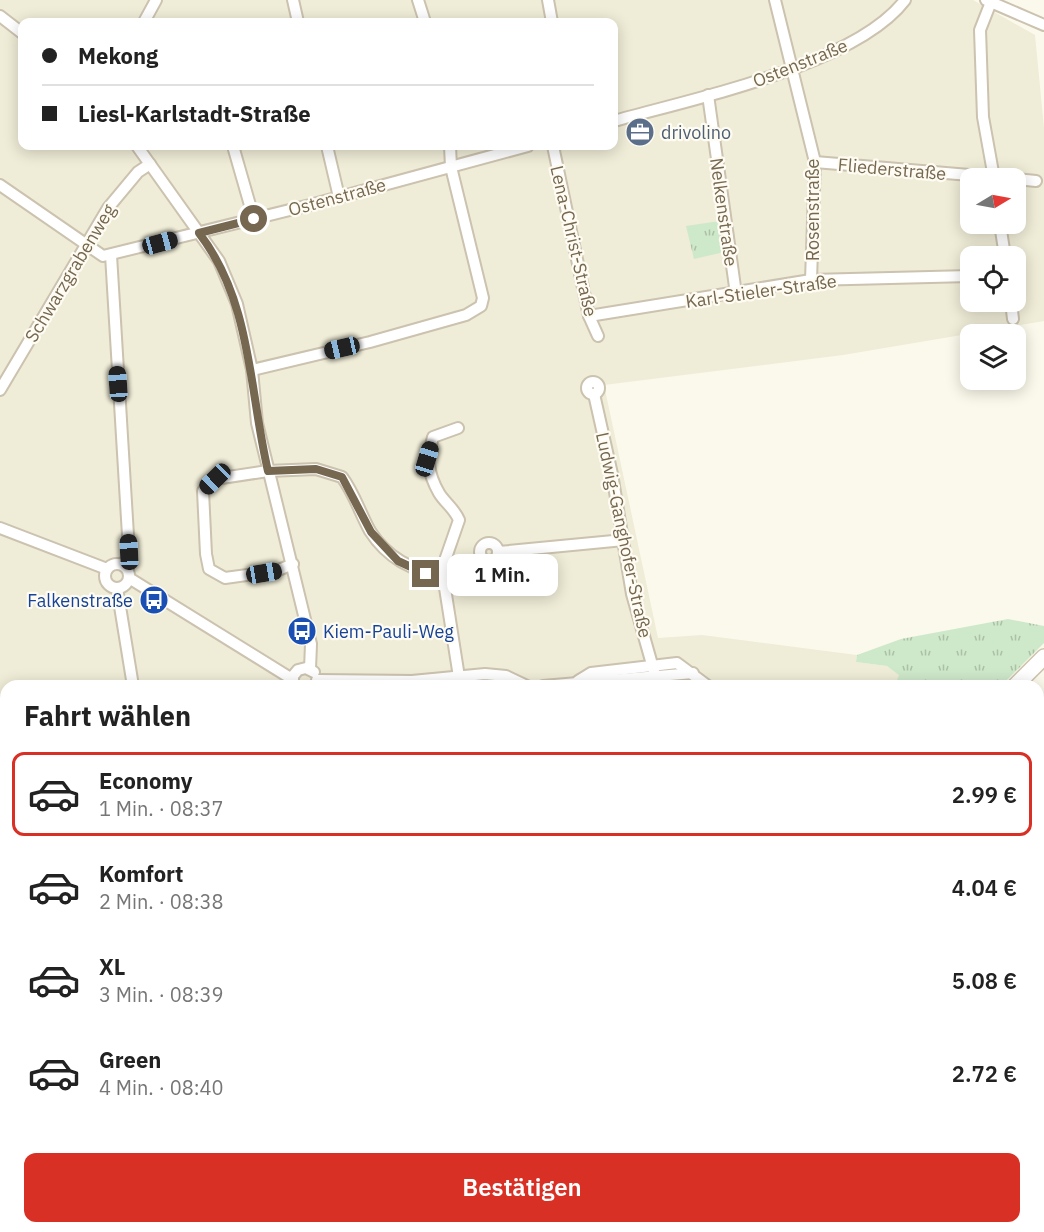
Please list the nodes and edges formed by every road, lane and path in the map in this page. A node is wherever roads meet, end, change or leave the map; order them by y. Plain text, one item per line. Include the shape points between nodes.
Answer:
1 (156, 0) edge
2 (293, 0) edge
3 (418, 0) edge
4 (548, 0) edge
5 (775, 0) edge
6 (905, 0) edge
7 (989, 1) edge
8 (146, 18) edge
9 (297, 18) edge
10 (424, 18) edge
11 (551, 18) edge
12 (2, 22) edge
13 (1044, 25) edge
14 (18, 31) edge
15 (791, 68) junction
16 (708, 95) junction
17 (618, 120) edge
18 (140, 150) edge
19 (233, 150) edge
20 (328, 150) edge
21 (450, 150) edge
22 (513, 150) edge
23 (554, 150) edge
24 (815, 162) junction
25 (150, 164) junction
26 (451, 167) junction
27 (992, 168) edge
28 (960, 175) edge
29 (1026, 180) edge
30 (1035, 181) dead end
31 (0, 186) edge
32 (339, 197) junction
33 (254, 219) junction
34 (199, 233) junction
35 (84, 245) junction
36 (111, 255) junction
37 (960, 276) edge
38 (811, 280) junction
39 (736, 294) junction
40 (1012, 312) edge
41 (589, 316) junction
42 (1013, 318) dead end
43 (598, 336) dead end
44 (252, 370) junction
45 (0, 390) edge
46 (594, 394) dead end
47 (458, 428) dead end
48 (268, 471) junction
49 (0, 528) edge
50 (624, 540) junction
51 (499, 552) dead end
52 (292, 564) junction
53 (124, 566) junction
54 (106, 569) junction
55 (443, 572) junction
56 (129, 578) junction
57 (117, 588) junction
58 (1044, 657) edge
59 (310, 669) junction
60 (654, 670) junction
61 (459, 677) junction
62 (131, 680) edge
63 (290, 680) edge
64 (294, 680) edge
65 (316, 680) edge
66 (432, 680) edge
67 (514, 680) edge
68 (609, 680) edge
69 (701, 680) edge
70 (1021, 680) edge

1 - 8 street
2 - 9 street
3 - 10 street
4 - 11 street
5 - 15 street, Rosenstraße
6 - 15 street, Ostenstraße via 893,16 856,40
7 - 13 street
7 - 27 street via 980,30 983,117
12 - 14 street
15 - 16 street, Ostenstraße
15 - 24 street, Rosenstraße
16 - 17 street, Ostenstraße
16 - 39 street, Nelkenstraße
18 - 25 street
19 - 33 street
20 - 32 street
21 - 26 street
22 - 26 street, Ostenstraße
23 - 41 street, Lena-Christ-Straße
24 - 28 street, Fliederstraße
24 - 38 street, Rosenstraße
25 - 34 street
25 - 35 street, Schwarzgrabenweg via 138,172 108,208
26 - 32 street, Ostenstraße
26 - 44 street via 483,298 481,306 466,315 370,342
29 - 30 street
31 - 35 street
32 - 33 street, Ostenstraße
33 - 34 street, Ostenstraße
34 - 36 street, Ostenstraße
34 - 44 street via 219,261 237,304
35 - 36 street via 103,256
35 - 45 street, Schwarzgrabenweg
36 - 53 street via 129,552
37 - 38 street, Karl-Stieler-Straße
38 - 39 street, Karl-Stieler-Straße
39 - 41 street, Karl-Stieler-Straße
40 - 42 street
41 - 43 street, Lena-Christ-Straße
44 - 48 street via 257,423
46 - 50 street, Ludwig-Ganghofer-Straße
47 - 55 street via 433,437 427,459 440,493 459,520
48 - 52 street
48 - 52 street via 215,479 203,491 209,569 225,578 276,571
48 - 55 street via 316,469 342,477 371,532 398,561 426,574
49 - 54 street
50 - 51 street
50 - 60 street, Ludwig-Ganghofer-Straße via 632,594
52 - 59 street via 311,644
53 - 54 street via 113,564
53 - 56 street
54 - 57 street via 106,582
55 - 61 street
56 - 57 street via 123,587
56 - 63 street
57 - 62 street
58 - 70 main road
59 - 64 street via 298,670
59 - 65 street
60 - 68 street
60 - 69 street via 677,663
61 - 66 street
61 - 67 street via 506,676

